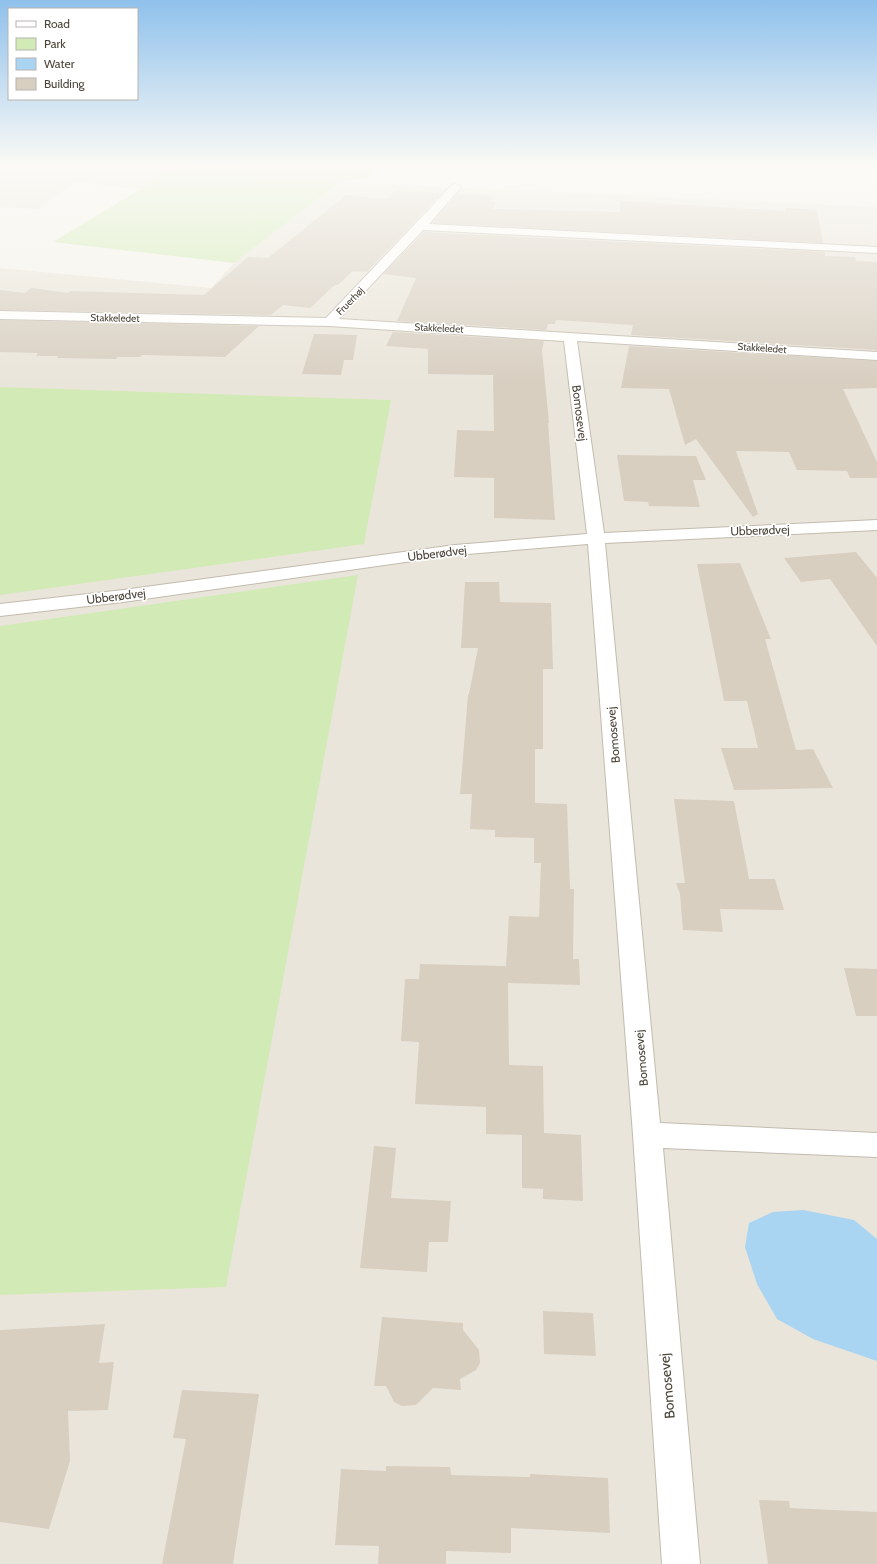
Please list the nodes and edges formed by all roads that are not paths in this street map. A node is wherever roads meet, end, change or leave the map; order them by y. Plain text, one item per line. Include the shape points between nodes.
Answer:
1 (410, 237) edge
2 (618, 237) edge
3 (877, 250) edge
4 (0, 315) edge
5 (329, 322) junction
6 (570, 336) junction
7 (877, 356) edge
8 (877, 526) edge
9 (596, 538) junction
10 (0, 610) edge
11 (648, 1135) junction
12 (877, 1145) edge
13 (681, 1564) edge

1 - 5 street, Fruerhøj
2 - 3 street
4 - 5 street, Stakkeledet
5 - 6 street, Stakkeledet
6 - 7 street, Stakkeledet
6 - 9 street, Bomosevej
8 - 9 street, Ubberødvej
9 - 10 street, Ubberødvej via 454,550 123,596
9 - 11 street, Bomosevej
11 - 12 street
11 - 13 street, Bomosevej

